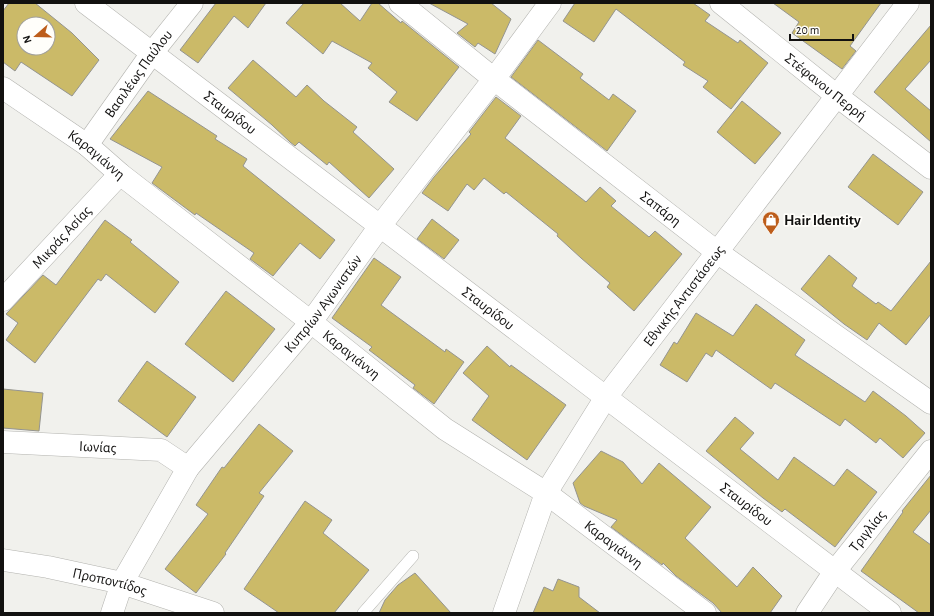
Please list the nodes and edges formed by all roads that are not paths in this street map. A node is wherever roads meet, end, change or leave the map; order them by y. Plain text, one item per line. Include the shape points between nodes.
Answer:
1 (86, 3) edge
2 (192, 3) edge
3 (400, 3) edge
4 (550, 3) edge
5 (721, 3) edge
6 (908, 3) edge
7 (152, 53) junction
8 (494, 79) junction
9 (3, 88) edge
10 (837, 96) junction
11 (87, 145) junction
12 (931, 168) edge
13 (120, 174) junction
14 (380, 226) junction
15 (717, 252) junction
16 (3, 300) edge
17 (311, 322) junction
18 (606, 397) junction
19 (931, 404) edge
20 (3, 442) edge
21 (931, 450) edge
22 (188, 468) junction
23 (546, 493) junction
24 (413, 556) dead end
25 (3, 560) edge
26 (835, 571) junction
27 (122, 583) junction
28 (112, 613) edge
29 (213, 613) edge
30 (364, 613) edge
31 (504, 613) edge
32 (705, 613) edge
33 (807, 613) edge
34 (890, 613) edge

1 - 7 street, Σταυρίδου
2 - 7 street, Βασιλέως Παύλου
3 - 8 street, Σαπάρη
4 - 8 street, Κυπρίων Αγωνιστών
5 - 10 street, Στέφανου Περρή
6 - 10 street, Εθνικής Αντιστάσεως
7 - 11 street, Βασιλέως Παύλου
7 - 14 street, Σταυρίδου
8 - 14 street, Κυπρίων Αγωνιστών
8 - 15 street, Σαπάρη
9 - 11 street, Καραγιάννη
10 - 12 street, Στέφανου Περρή
10 - 15 street, Εθνικής Αντιστάσεως
11 - 13 street, Καραγιάννη
13 - 16 street, Μικράς Ασίας
13 - 17 street, Καραγιάννη
14 - 17 street, Κυπρίων Αγωνιστών
14 - 18 street, Σταυρίδου
15 - 18 street, Εθνικής Αντιστάσεως
15 - 19 street, Σαπάρη
17 - 22 street, Κυπρίων Αγωνιστών
17 - 23 street, Καραγιάννη via 445,429
18 - 23 street, Εθνικής Αντιστάσεως
18 - 26 street, Σταυρίδου
20 - 22 street, Ιωνίας via 161,450
21 - 26 street, Τριγλίας
22 - 27 street, Κυπρίων Αγωνιστών
23 - 31 street, Εθνικής Αντιστάσεως
23 - 32 street, Καραγιάννη
24 - 30 lane
25 - 27 street, Προποντίδος
26 - 33 street, Τριγλίας
26 - 34 street, Σταυρίδου
27 - 28 street, Κυπρίων Αγωνιστών
27 - 29 street, Προποντίδος

